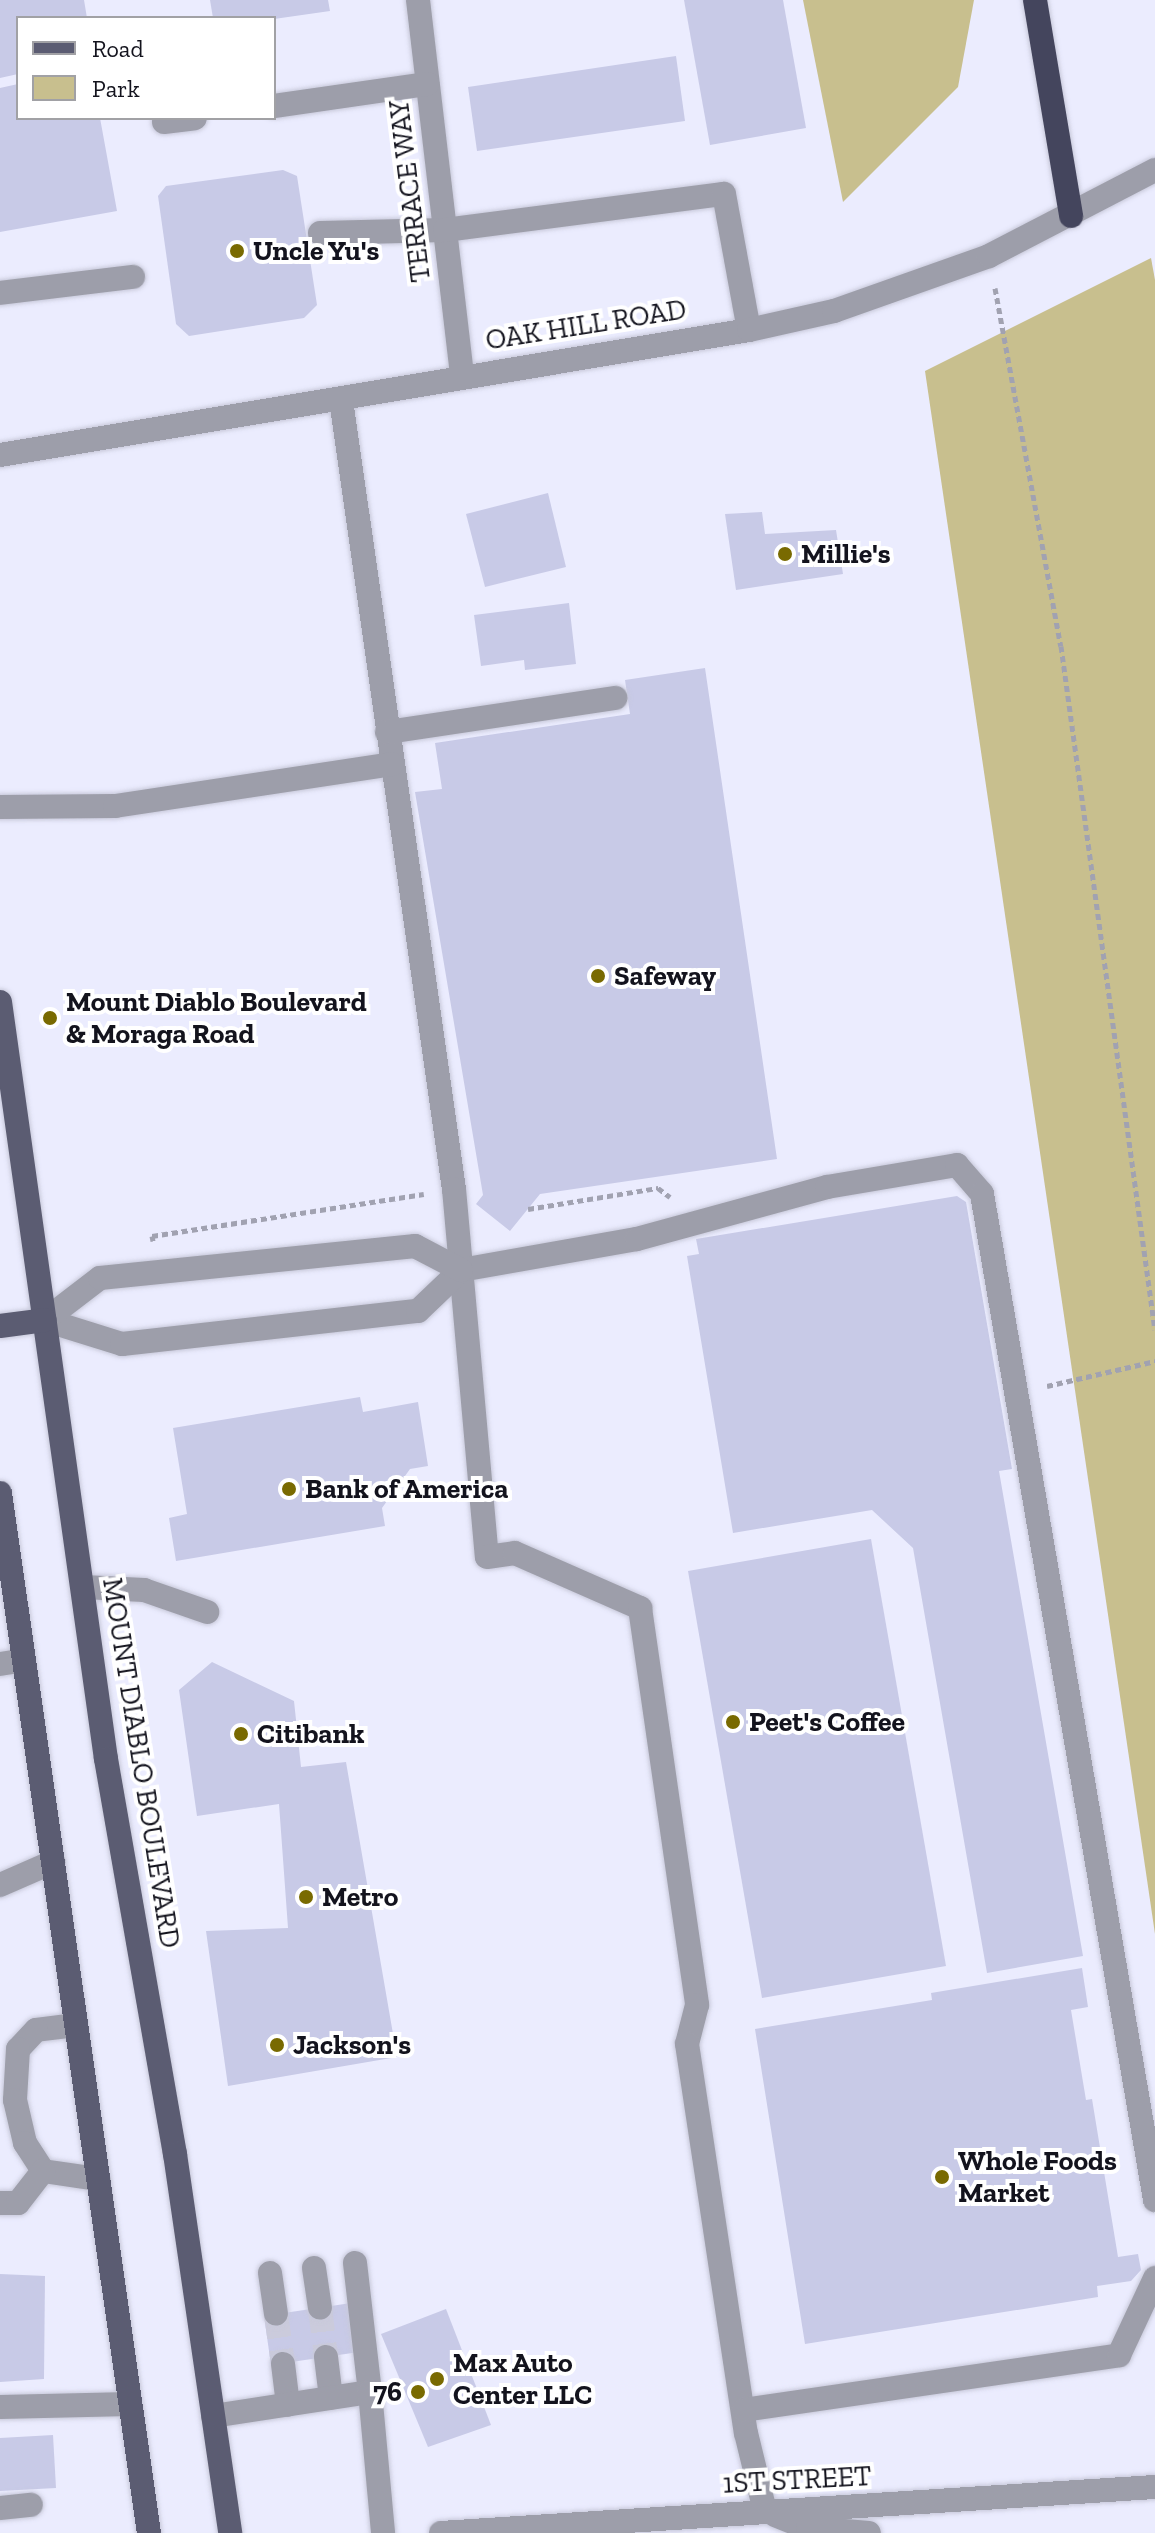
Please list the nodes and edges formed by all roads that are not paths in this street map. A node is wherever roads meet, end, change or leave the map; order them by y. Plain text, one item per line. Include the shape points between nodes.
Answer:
1 (418, 0) edge
2 (1035, 0) edge
3 (427, 84) junction
4 (276, 106) edge
5 (180, 120) edge
6 (164, 122) dead end
7 (1155, 170) edge
8 (1071, 216) junction
9 (445, 230) junction
10 (320, 233) dead end
11 (133, 277) dead end
12 (0, 293) edge
13 (749, 330) junction
14 (462, 375) junction
15 (341, 400) junction
16 (0, 455) edge
17 (615, 698) dead end
18 (387, 732) junction
19 (392, 764) junction
20 (0, 807) edge
21 (0, 1002) edge
22 (461, 1270) junction
23 (45, 1320) junction
24 (0, 1326) edge
25 (0, 1493) edge
26 (84, 1587) junction
27 (207, 1612) dead end
28 (12, 1662) edge
29 (53, 1862) junction
30 (0, 1885) edge
31 (76, 2025) junction
32 (43, 2171) junction
33 (98, 2179) junction
34 (1155, 2200) edge
35 (0, 2203) edge
36 (355, 2263) dead end
37 (314, 2268) dead end
38 (270, 2273) dead end
39 (1155, 2278) edge
40 (320, 2308) tunnel mouth
41 (276, 2314) tunnel mouth
42 (326, 2357) tunnel mouth
43 (283, 2364) tunnel mouth
44 (370, 2392) junction
45 (331, 2398) junction
46 (130, 2404) junction
47 (288, 2405) junction
48 (0, 2407) edge
49 (744, 2410) junction
50 (213, 2416) junction
51 (1155, 2487) edge
52 (31, 2505) dead end
53 (0, 2508) edge
54 (758, 2512) junction
55 (149, 2533) edge
56 (230, 2533) edge
57 (383, 2533) edge
58 (441, 2533) edge
59 (719, 2533) edge
60 (869, 2533) edge

1 - 3 street, TERRACE WAY
2 - 8 highway
3 - 4 street
3 - 9 street, TERRACE WAY
5 - 6 street
7 - 8 street, OAK HILL ROAD
8 - 13 street, OAK HILL ROAD via 989,256 834,311
9 - 10 street
9 - 13 street via 724,194
9 - 14 street, TERRACE WAY
11 - 12 street
13 - 14 street, OAK HILL ROAD
14 - 15 street, OAK HILL ROAD
15 - 16 street, OAK HILL ROAD
15 - 18 street
17 - 18 street
18 - 19 street
19 - 20 street via 115,806
19 - 22 street via 454,1189
21 - 23 main road, MOUNT DIABLO BOULEVARD
22 - 23 street via 415,1246 100,1278
22 - 23 street via 418,1311 196,1338 122,1344
22 - 34 street via 637,1239 827,1187 957,1165 982,1194
22 - 49 street via 487,1557 515,1553 640,1608 697,2005 687,2044
23 - 24 main road
23 - 26 main road, MOUNT DIABLO BOULEVARD
25 - 28 main road
26 - 27 street via 144,1590
26 - 50 main road, MOUNT DIABLO BOULEVARD via 106,1759 175,2154
28 - 29 main road
29 - 30 street
29 - 31 main road
31 - 32 street via 36,2030 18,2049 15,2100 25,2143
31 - 33 main road
32 - 33 street
32 - 35 street via 18,2203
33 - 46 main road
36 - 44 street
37 - 40 street
38 - 41 street
39 - 49 street via 1119,2355
42 - 45 street
43 - 47 street
44 - 45 street
44 - 57 street
45 - 47 street
46 - 48 street
46 - 55 main road
47 - 50 street
49 - 54 street
50 - 56 main road, MOUNT DIABLO BOULEVARD
51 - 54 street, 1ST STREET
52 - 53 street
54 - 58 street, 1ST STREET
54 - 59 street
54 - 60 street via 808,2528

